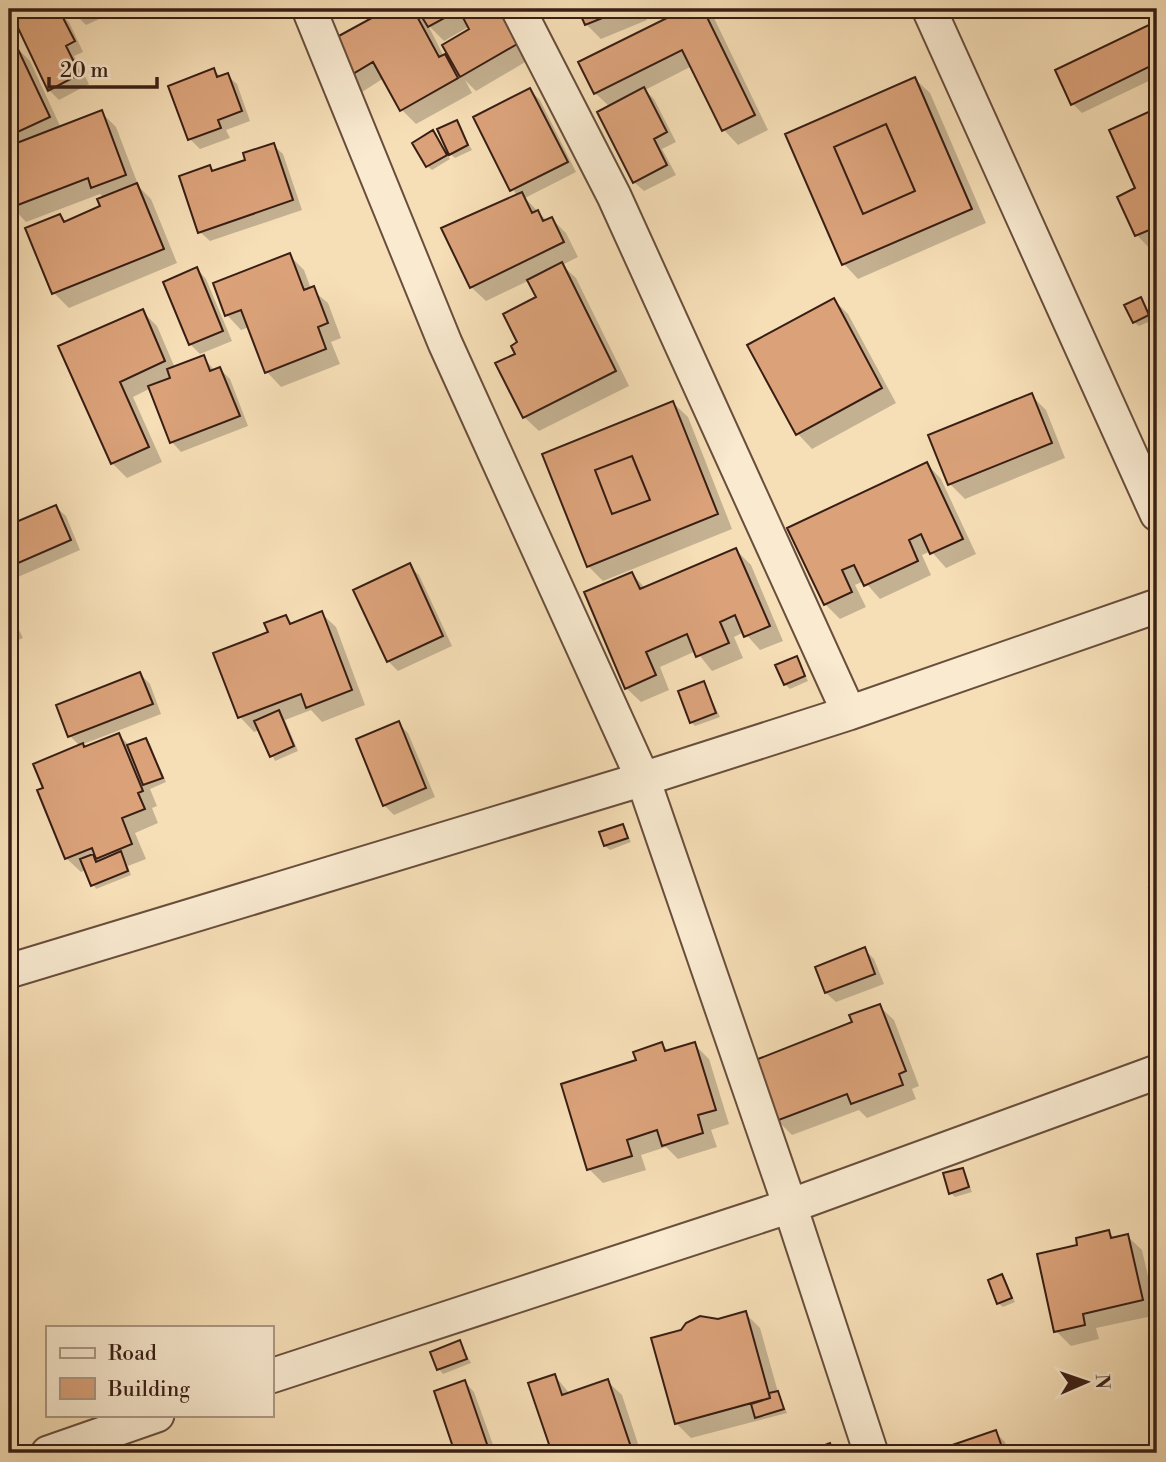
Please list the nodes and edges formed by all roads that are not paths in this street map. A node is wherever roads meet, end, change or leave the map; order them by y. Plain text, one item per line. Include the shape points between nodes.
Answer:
1 (309, 9) edge
2 (518, 9) edge
3 (929, 9) edge
4 (1157, 514) edge
5 (1157, 606) edge
6 (849, 713) junction
7 (643, 779) junction
8 (9, 971) edge
9 (1157, 1072) edge
10 (790, 1206) junction
11 (273, 1376) edge
12 (154, 1416) edge
13 (48, 1453) edge
14 (870, 1453) edge

1 - 7 street via 445,344
2 - 6 street via 614,196
3 - 4 street
5 - 6 street
6 - 7 street
7 - 8 street
7 - 10 street
9 - 10 street
10 - 11 street
10 - 14 street
12 - 13 street

